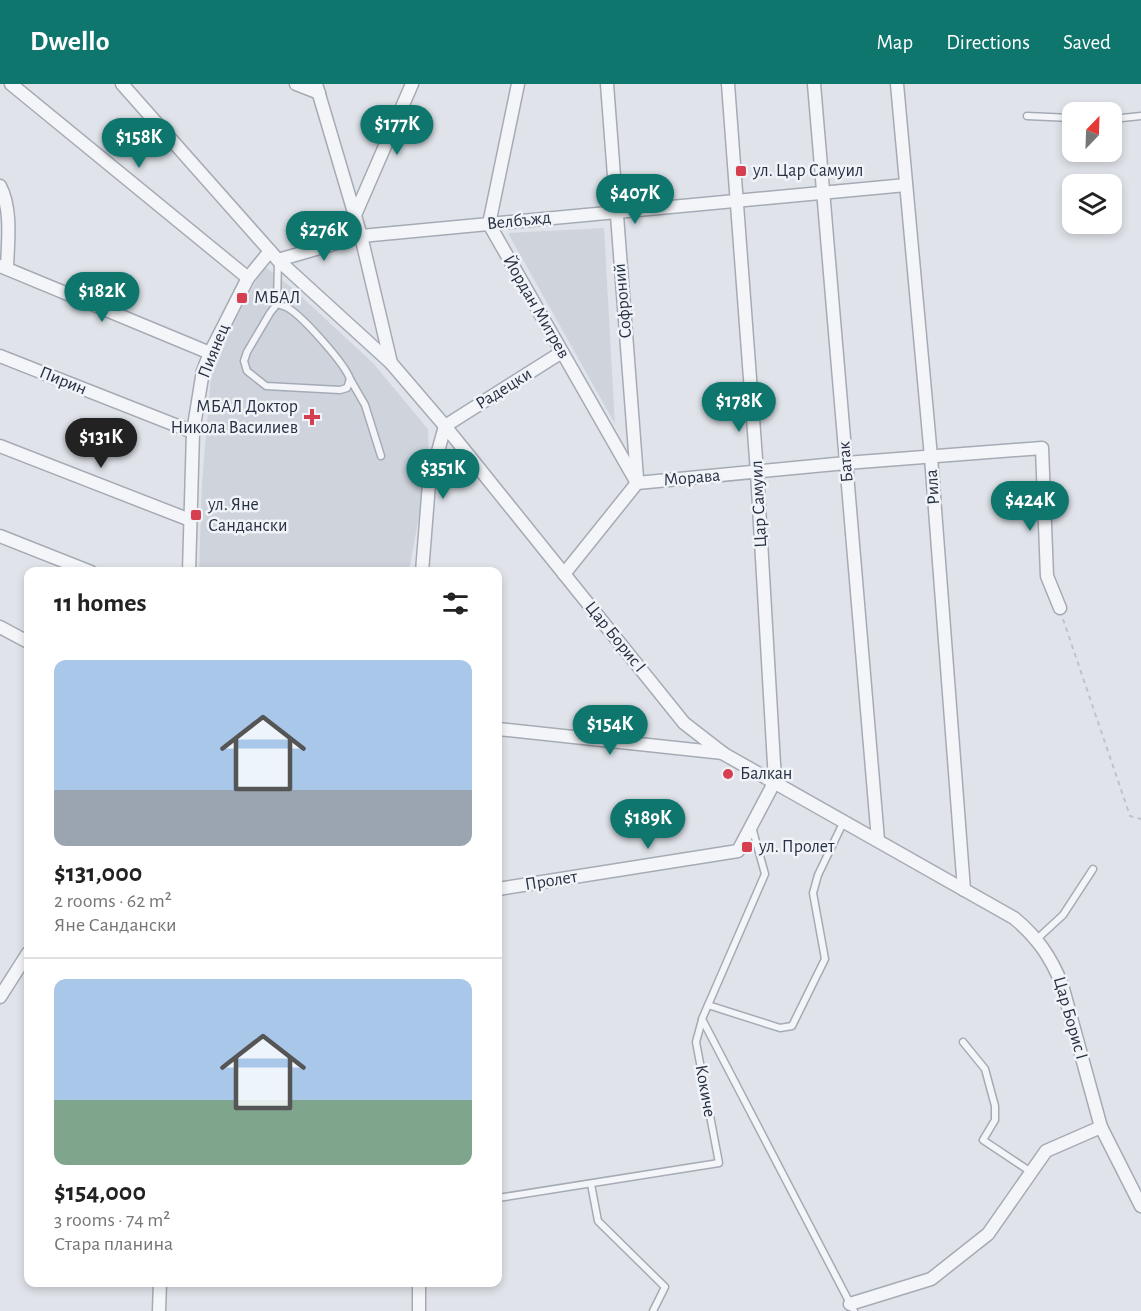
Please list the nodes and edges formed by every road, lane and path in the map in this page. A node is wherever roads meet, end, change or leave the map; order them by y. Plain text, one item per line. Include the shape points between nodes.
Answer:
1 (11, 84) edge
2 (122, 84) edge
3 (296, 84) edge
4 (412, 84) edge
5 (518, 84) edge
6 (607, 84) edge
7 (728, 84) edge
8 (814, 84) edge
9 (897, 84) edge
10 (317, 89) edge
11 (1027, 116) dead end
12 (1141, 116) edge
13 (1062, 118) edge
14 (1122, 118) edge
15 (906, 184) junction
16 (0, 186) edge
17 (823, 192) junction
18 (738, 200) junction
19 (616, 212) junction
20 (355, 215) junction
21 (489, 224) junction
22 (361, 236) junction
23 (274, 255) junction
24 (3, 266) edge
25 (248, 278) junction
26 (277, 304) junction
27 (562, 352) junction
28 (210, 353) junction
29 (0, 356) edge
30 (391, 363) junction
31 (350, 379) junction
32 (445, 426) junction
33 (193, 432) junction
34 (0, 446) edge
35 (381, 456) dead end
36 (931, 457) junction
37 (846, 463) junction
38 (757, 472) junction
39 (637, 483) junction
40 (190, 520) junction
41 (0, 536) edge
42 (78, 567) edge
43 (189, 567) edge
44 (422, 567) edge
45 (564, 574) junction
46 (1060, 608) joint
47 (0, 627) edge
48 (24, 640) edge
49 (502, 729) edge
50 (724, 754) junction
51 (775, 781) junction
52 (1141, 819) edge
53 (845, 821) junction
54 (752, 826) junction
55 (878, 840) junction
56 (1093, 869) dead end
57 (502, 888) edge
58 (964, 890) junction
59 (1037, 939) junction
60 (24, 959) edge
61 (0, 997) edge
62 (708, 1005) junction
63 (702, 1019) junction
64 (963, 1042) dead end
65 (1101, 1127) junction
66 (1032, 1172) junction
67 (591, 1184) junction
68 (502, 1197) edge
69 (1141, 1206) edge
70 (160, 1287) edge
71 (419, 1287) edge
72 (852, 1308) edge
73 (159, 1311) edge
74 (420, 1311) edge
75 (653, 1311) edge

1 - 25 street
2 - 23 street, Цар Борис I
3 - 10 street
4 - 20 street
5 - 21 street
6 - 19 street, Софроний
7 - 18 street, Цар Самуил
8 - 17 street, Батак
9 - 15 street, Рила
10 - 20 street
11 - 13 lane
12 - 14 lane
15 - 17 street, Велбъжд
15 - 36 street, Рила
16 - 24 street via 9,232
17 - 18 street, Велбъжд
17 - 37 street, Батак
18 - 19 street, Велбъжд
18 - 38 street, Цар Самуил
19 - 21 street, Велбъжд
19 - 39 street, Софроний
20 - 22 street
21 - 22 street, Велбъжд
21 - 27 street, Йордан Митрев
22 - 23 street, Велбъжд
22 - 30 street
23 - 25 street, Пиянец
23 - 26 lane
23 - 30 street, Цар Борис I
24 - 28 street
25 - 28 street, Пиянец
26 - 31 lane via 288,307 329,347
26 - 31 lane via 247,351 247,371 266,386 340,390 347,388
27 - 32 street, Радецки
27 - 39 street, Йордан Митрев
28 - 33 street, Пиянец via 202,371
29 - 33 street, Пирин
30 - 32 street, Цар Борис I
31 - 35 lane via 365,405
32 - 44 street via 429,484
32 - 45 street, Цар Борис I
33 - 40 street, Пиянец
34 - 40 street
36 - 37 street, Морава
36 - 46 street, Морава via 1042,448 1047,576
36 - 58 street, Рила
37 - 38 street, Морава
37 - 55 street, Батак
38 - 39 street, Морава
38 - 51 street, Цар Самуил
39 - 45 street, Морава
40 - 43 street, Пиянец
41 - 42 street
45 - 50 street, Цар Борис I via 684,723
46 - 52 path via 1130,816
47 - 48 street
49 - 50 street
50 - 51 street, Цар Борис I
51 - 53 street, Цар Борис I
51 - 54 street, Пролет
53 - 55 street, Цар Борис I
53 - 62 lane via 813,893 825,959 792,1026 780,1028
54 - 57 street, Пролет via 738,851
54 - 62 lane, Кокиче via 765,874
55 - 58 street, Цар Борис I
56 - 59 lane via 1063,915
58 - 59 street, Цар Борис I via 1014,918
59 - 65 street, Цар Борис I via 1062,985
60 - 61 street
62 - 63 lane, Кокиче
63 - 67 lane, Кокиче via 696,1042 718,1163
63 - 72 lane
64 - 66 lane via 985,1070 995,1106 995,1120 983,1140
65 - 66 street via 1046,1152
65 - 69 street, Цар Борис I
66 - 72 street via 988,1234 931,1279
67 - 68 lane
67 - 75 lane via 598,1221 665,1287
70 - 73 street
71 - 74 street

